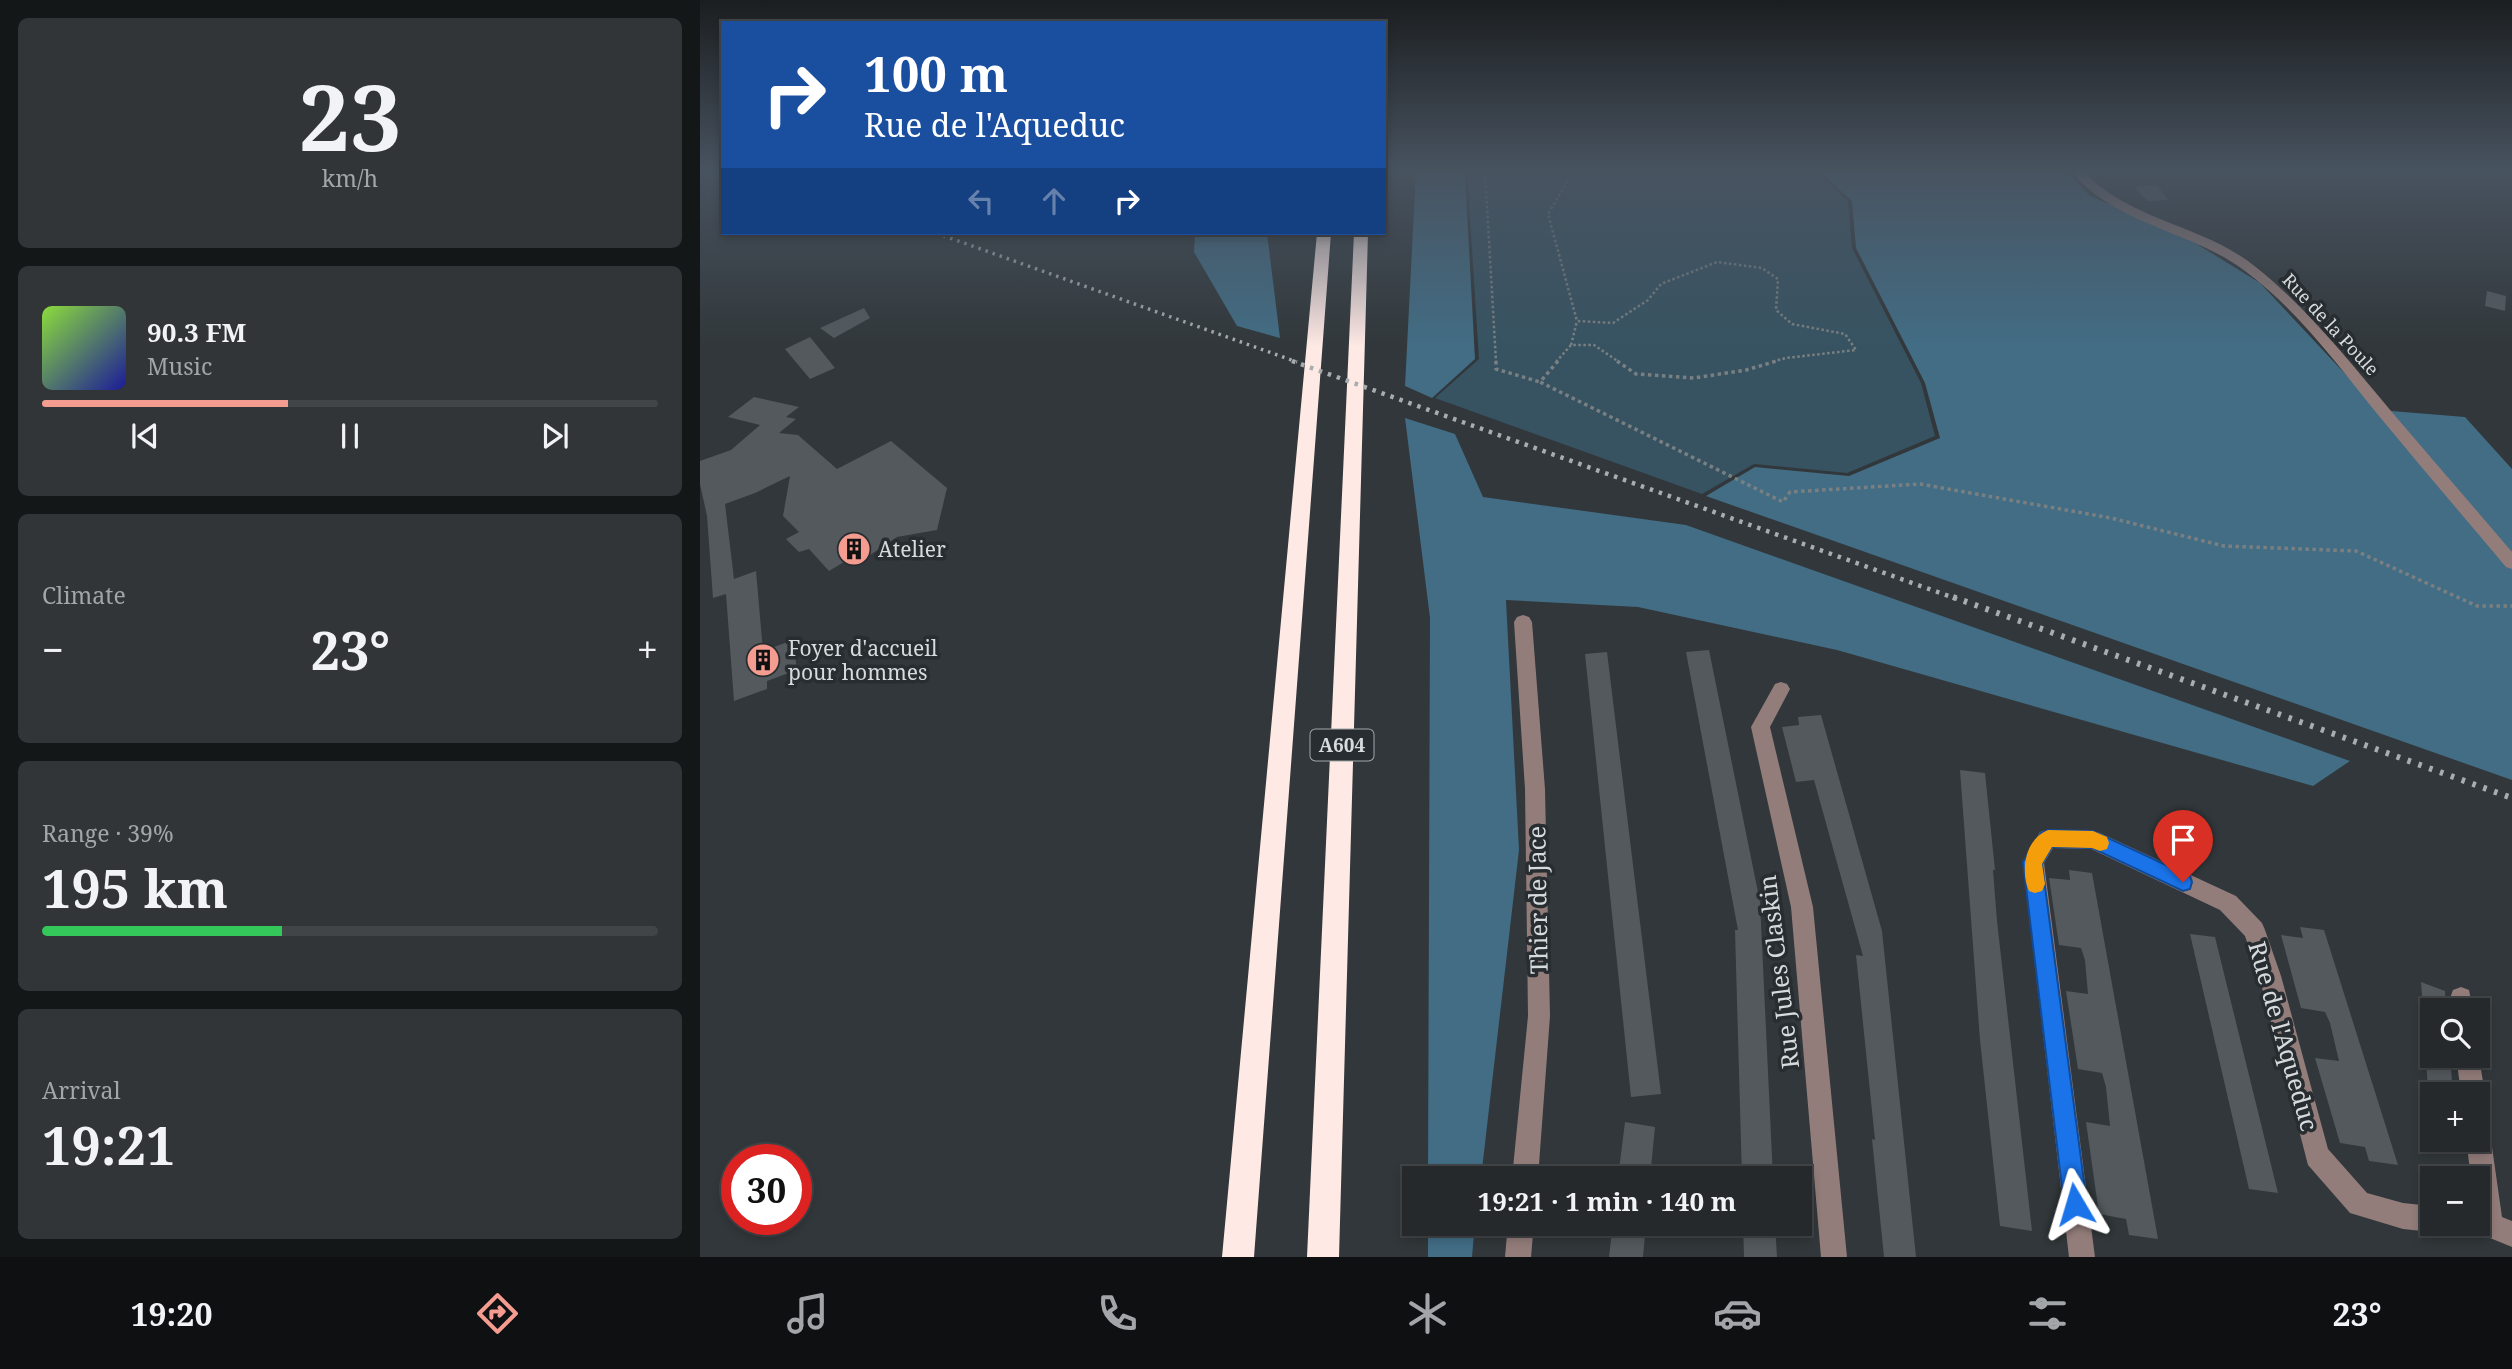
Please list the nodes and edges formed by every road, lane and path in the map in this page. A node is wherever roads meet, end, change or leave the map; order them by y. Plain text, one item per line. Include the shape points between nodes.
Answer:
1 (1488, 230) edge
2 (1552, 230) edge
3 (2177, 230) edge
4 (1324, 235) edge
5 (1361, 235) edge
6 (1577, 321) junction
7 (1571, 345) junction
8 (1540, 382) junction
9 (2512, 563) edge
10 (2512, 606) edge
11 (1524, 622) dead end
12 (1781, 689) dead end
13 (2481, 1152) edge
14 (1526, 1166) edge
15 (2420, 1218) edge
16 (2491, 1227) edge
17 (1520, 1236) edge
18 (1237, 1257) edge
19 (1323, 1257) edge
20 (1518, 1257) edge
21 (1834, 1257) edge
22 (2082, 1257) edge

1 - 8 path via 1496,369
2 - 6 path
3 - 9 street, Rue de la Poule via 2249,267 2285,300 2326,341
4 - 18 highway, A604
5 - 19 highway, A604
6 - 7 path
6 - 7 path via 1613,323 1648,300 1661,285 1717,262 1762,268 1778,279 1776,310 1792,324 1845,334 1856,350 1786,358 1694,378 1636,374 1594,345
7 - 8 path
8 - 10 path via 1783,502 1790,492 1920,484 2111,518 2224,546 2356,551 2477,606
11 - 14 street, Thier de Jace via 1535,789 1539,1016
12 - 21 street, Rue Jules Claskin via 1760,727 1802,907
13 - 16 street
15 - 22 street, Rue de l'Aqueduc via 2359,1204 2317,1156 2254,930 2228,903 2093,839 2048,839 2033,862
17 - 20 street

